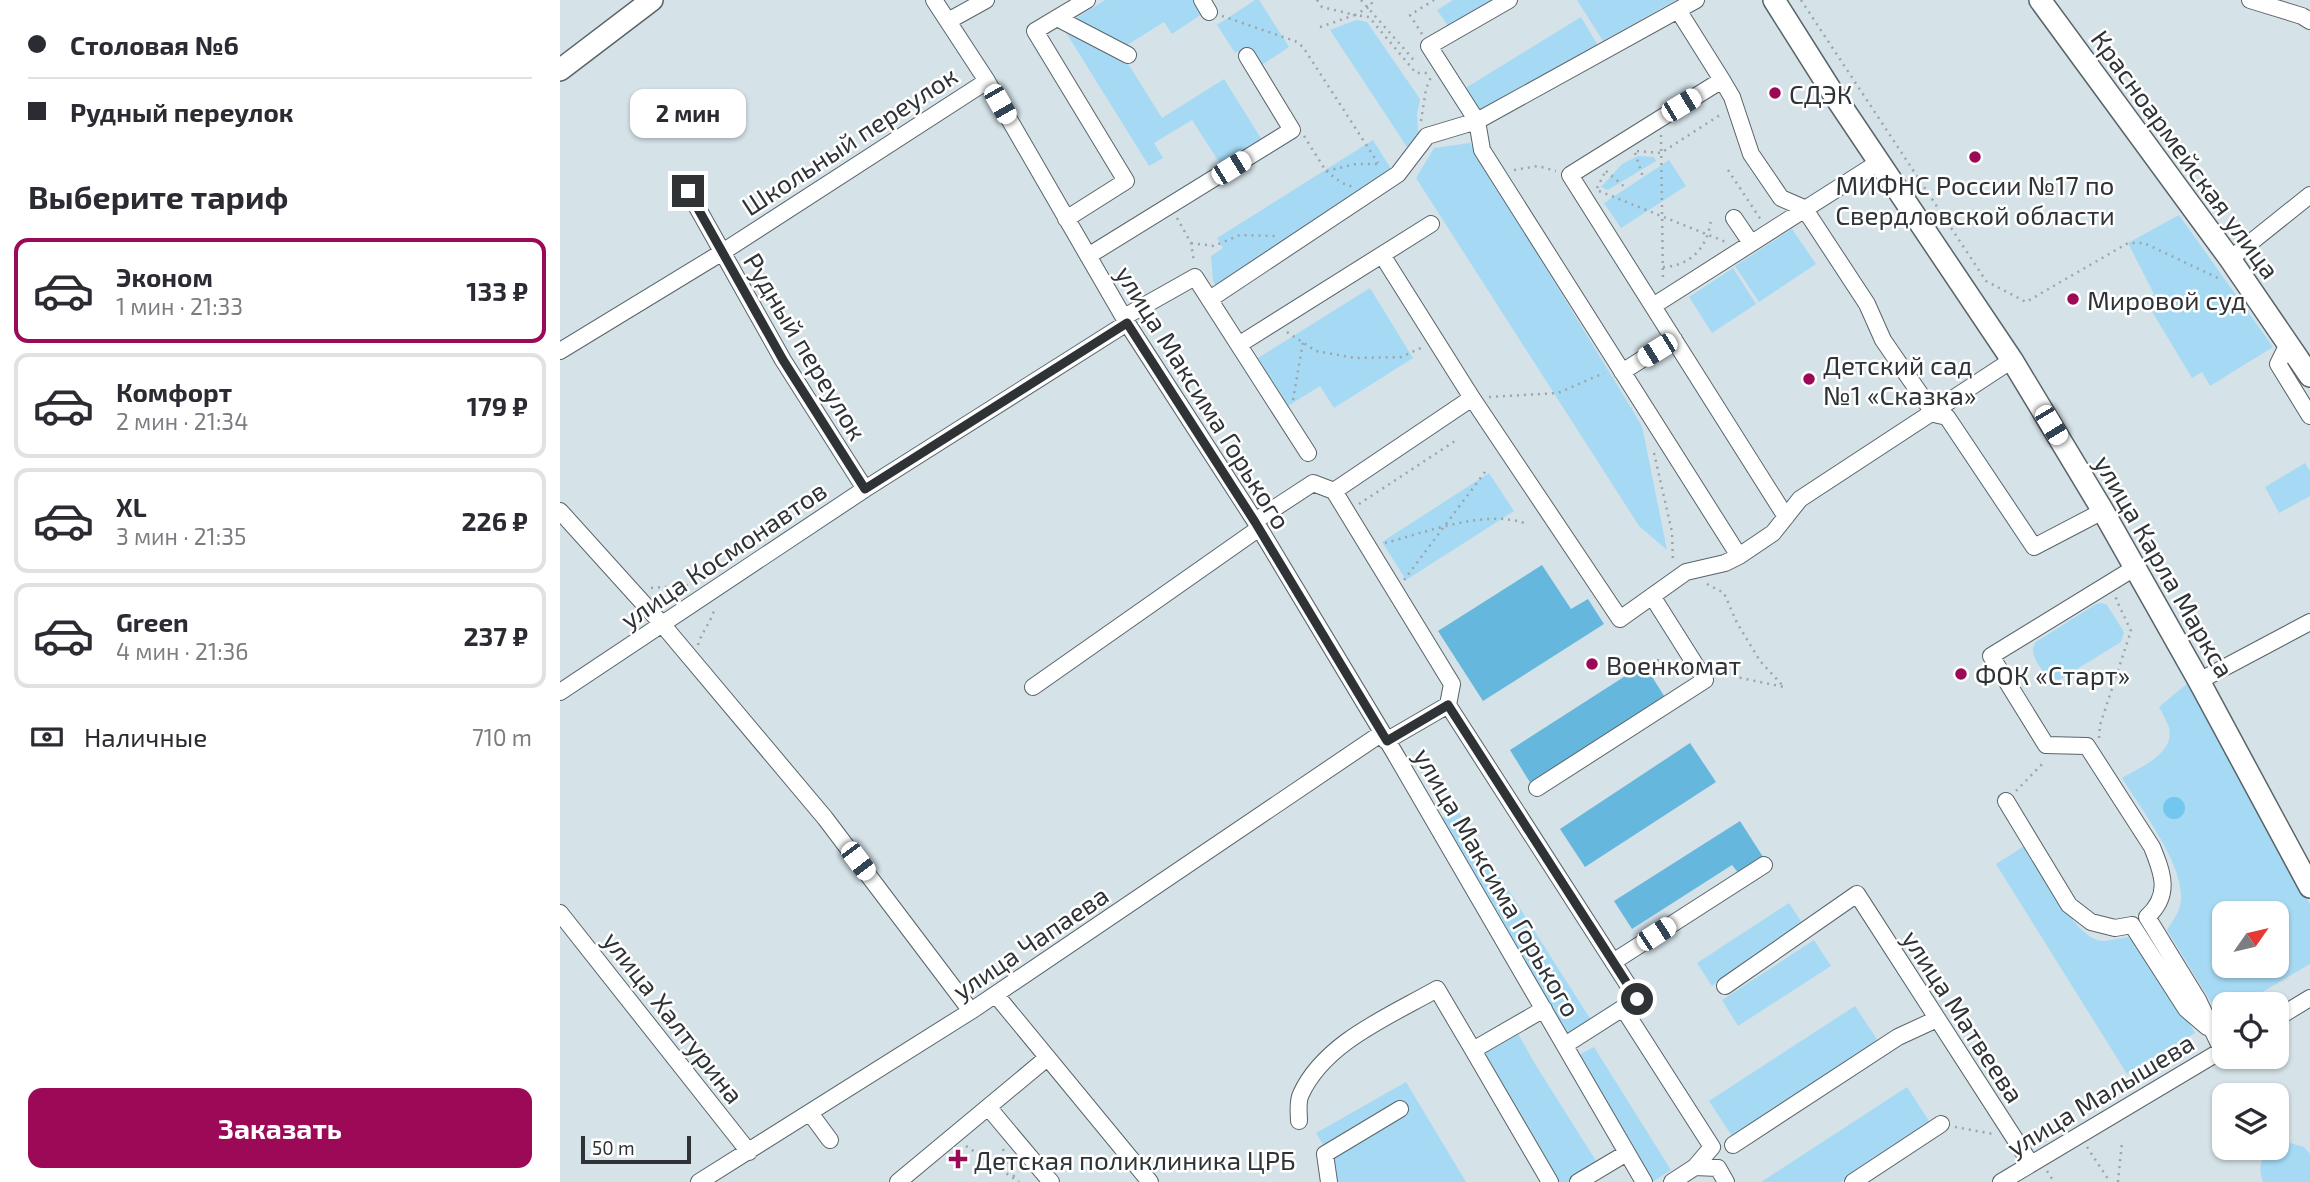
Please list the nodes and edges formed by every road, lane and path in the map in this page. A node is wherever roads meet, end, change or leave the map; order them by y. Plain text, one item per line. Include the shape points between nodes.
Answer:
1 (652, 0) edge
2 (934, 0) edge
3 (986, 0) edge
4 (1087, 0) edge
5 (1317, 0) edge
6 (1361, 0) edge
7 (1371, 0) edge
8 (1434, 0) edge
9 (1509, 0) edge
10 (1696, 0) edge
11 (1774, 0) edge
12 (1801, 0) edge
13 (2040, 0) edge
14 (2250, 0) edge
15 (1205, 6) edge
16 (1366, 8) junction
17 (1678, 10) junction
18 (1355, 15) junction
19 (1057, 18) junction
20 (948, 21) junction
21 (2310, 22) edge
22 (1320, 27) dead end
23 (1429, 46) junction
24 (1128, 55) dead end
25 (1247, 56) dead end
26 (1436, 67) junction
27 (560, 70) edge
28 (1722, 80) junction
29 (987, 81) junction
30 (1735, 105) junction
31 (1661, 118) junction
32 (1477, 121) junction
33 (1302, 133) dead end
34 (1423, 142) junction
35 (1632, 144) junction
36 (1661, 153) junction
37 (1627, 155) dead end
38 (1592, 161) junction
39 (1879, 162) junction
40 (1378, 163) junction
41 (1613, 166) dead end
42 (1728, 170) dead end
43 (1326, 171) junction
44 (1496, 172) junction
45 (1606, 172) junction
46 (1398, 174) junction
47 (1570, 175) junction
48 (1643, 177) dead end
49 (1626, 188) dead end
50 (1596, 189) junction
51 (688, 191) dead end
52 (1371, 193) junction
53 (2310, 195) edge
54 (1170, 206) junction
55 (1804, 208) junction
56 (1662, 216) junction
57 (1734, 218) dead end
58 (1066, 219) junction
59 (1711, 219) dead end
60 (1431, 224) dead end
61 (1769, 231) junction
62 (1708, 234) junction
63 (1300, 240) junction
64 (1191, 243) junction
65 (1746, 245) junction
66 (721, 253) junction
67 (1382, 255) junction
68 (1088, 257) junction
69 (2234, 265) junction
70 (1662, 267) junction
71 (1195, 277) junction
72 (1210, 299) junction
73 (1658, 303) junction
74 (1125, 320) junction
75 (1272, 323) junction
76 (1674, 340) junction
77 (1436, 341) junction
78 (1303, 342) junction
79 (1240, 344) junction
80 (2288, 344) junction
81 (560, 351) edge
82 (2012, 360) junction
83 (1620, 368) junction
84 (2310, 376) edge
85 (1472, 398) junction
86 (1934, 414) junction
87 (2310, 416) edge
88 (1292, 426) junction
89 (1455, 440) dead end
90 (1652, 444) dead end
91 (1308, 453) dead end
92 (1489, 468) dead end
93 (865, 489) junction
94 (1334, 491) junction
95 (2103, 510) junction
96 (560, 511) edge
97 (1786, 517) junction
98 (1351, 520) junction
99 (1524, 523) dead end
100 (1256, 525) junction
101 (1443, 528) junction
102 (1368, 547) junction
103 (1739, 556) junction
104 (1680, 568) junction
105 (2128, 572) junction
106 (693, 585) dead end
107 (629, 587) junction
108 (712, 590) junction
109 (1395, 592) junction
110 (1652, 596) junction
111 (2310, 622) edge
112 (662, 624) junction
113 (698, 647) dead end
114 (1657, 660) dead end
115 (1697, 669) junction
116 (2199, 681) junction
117 (1033, 687) dead end
118 (560, 692) edge
119 (1448, 705) junction
120 (1384, 737) junction
121 (2061, 745) junction
122 (2097, 762) junction
123 (1537, 788) dead end
124 (2006, 801) joint
125 (1764, 865) dead end
126 (2310, 887) edge
127 (560, 913) edge
128 (1613, 962) junction
129 (1725, 986) dead end
130 (996, 995) junction
131 (2310, 998) edge
132 (1623, 1007) junction
133 (1544, 1009) junction
134 (971, 1011) junction
135 (2289, 1011) edge
136 (1937, 1019) junction
137 (2211, 1031) joint
138 (1565, 1045) junction
139 (1473, 1050) junction
140 (2212, 1056) edge
141 (1047, 1058) junction
142 (988, 1107) junction
143 (1400, 1108) dead end
144 (810, 1113) junction
145 (1299, 1121) dead end
146 (1941, 1124) joint
147 (2079, 1136) junction
148 (2014, 1138) junction
149 (830, 1140) dead end
150 (947, 1141) junction
151 (2122, 1142) dead end
152 (1732, 1145) dead end
153 (750, 1152) junction
154 (1625, 1154) junction
155 (2031, 1164) junction
156 (1695, 1167) junction
157 (699, 1182) edge
158 (898, 1182) edge
159 (1019, 1182) edge
160 (1051, 1182) edge
161 (1150, 1182) edge
162 (1329, 1182) edge
163 (1550, 1182) edge
164 (1578, 1182) edge
165 (1644, 1182) edge
166 (1672, 1182) edge
167 (1726, 1182) edge
168 (1853, 1182) edge
169 (2001, 1182) edge
170 (2110, 1182) edge
171 (2118, 1182) edge

1 - 27 main road
2 - 20 street, улица Максима Горького
3 - 20 street
4 - 19 street
5 - 18 path via 1322,7
6 - 16 path
7 - 16 path
8 - 23 path via 1410,15
9 - 23 street
10 - 17 street
11 - 39 main road, улица Карла Маркса
12 - 69 path via 1986,281 2026,302 2128,243 2144,243 2227,282
13 - 69 main road, Красноармейская улица
14 - 21 street
15 - 40 path via 1303,47
16 - 18 path
16 - 26 path via 1413,59
17 - 28 street
17 - 32 street
18 - 22 path
18 - 26 path via 1369,17 1416,73
19 - 24 street
19 - 58 street via 1035,31 1126,181
20 - 29 street, улица Максима Горького
23 - 26 street
25 - 54 street via 1292,130
26 - 32 street
26 - 34 path via 1420,114
28 - 30 street
28 - 31 street
29 - 58 street, улица Максима Горького
29 - 66 street, Школьный переулок
30 - 36 path
30 - 55 street via 1752,154 1781,198
31 - 35 street
31 - 36 path
32 - 34 street via 1427,136
32 - 44 street via 1482,150
33 - 43 path
34 - 46 street
35 - 36 path
35 - 37 path
35 - 38 street
35 - 48 path
36 - 56 path
38 - 45 path
38 - 47 street
39 - 55 street
39 - 82 main road, улица Карла Маркса
40 - 43 path
40 - 46 path
41 - 45 path
42 - 61 path
43 - 52 path via 1342,183
44 - 47 path via 1538,166
44 - 83 street
45 - 49 path
45 - 50 path
46 - 52 street
47 - 50 path
47 - 73 street
50 - 56 path
51 - 66 street, Рудный переулок
52 - 63 street
53 - 69 street
54 - 64 path
54 - 68 street
55 - 61 street
55 - 86 street via 1867,304 1883,340
56 - 62 path
56 - 70 path
57 - 65 street
58 - 68 street, улица Максима Горького
59 - 62 path
60 - 67 street
61 - 65 street
62 - 65 path
62 - 70 path via 1685,263
63 - 64 path via 1240,235 1214,246
63 - 72 street
64 - 71 path
65 - 73 street
66 - 81 street, Школьный переулок
66 - 93 street, Рудный переулок
67 - 75 street
67 - 77 street
68 - 74 street, улица Максима Горького
69 - 80 main road, Красноармейская улица
70 - 73 path
71 - 72 street
71 - 74 street, улица Космонавтов
72 - 79 street
73 - 76 street
74 - 93 street, улица Космонавтов
74 - 100 street, улица Максима Горького
75 - 78 path
75 - 79 street
76 - 83 street
76 - 97 street
77 - 78 path via 1401,356 1354,358 1316,351
77 - 85 street
78 - 88 path
79 - 88 street
80 - 84 main road, Красноармейская улица
80 - 87 street via 2277,364
82 - 86 street
82 - 95 main road, улица Карла Маркса
83 - 85 path via 1558,393
83 - 103 street
85 - 94 street
85 - 110 street via 1620,618
86 - 95 street via 1947,417 2034,547
86 - 97 street via 1800,499
88 - 91 street
89 - 98 path via 1350,509
90 - 104 path
92 - 101 path
93 - 108 street, улица Космонавтов
94 - 98 street
94 - 100 street via 1313,483
95 - 105 main road, улица Карла Маркса
96 - 107 street
97 - 103 street via 1773,533
98 - 102 street
99 - 101 path via 1474,520
100 - 117 street
100 - 120 street, улица Максима Горького
101 - 102 path
101 - 109 path
102 - 109 street
103 - 104 street via 1725,563
104 - 110 street
104 - 115 path via 1724,593 1760,661 1784,687
105 - 116 main road, улица Карла Маркса
105 - 121 street via 1992,656 2046,745
105 - 122 path via 2116,599 2131,631 2100,725
106 - 107 path
107 - 112 street
108 - 112 street, улица Космонавтов
108 - 113 path via 716,601 713,617 701,632
109 - 119 street via 1452,684
110 - 115 street
111 - 116 street
112 - 118 street, улица Космонавтов
112 - 134 street via 825,818
114 - 115 path
115 - 123 street via 1704,680
116 - 126 main road, улица Карла Маркса
119 - 120 street, улица Чапаева
119 - 128 street
120 - 130 street, улица Чапаева
120 - 133 street, улица Максима Горького
121 - 122 street via 2087,746
121 - 124 path
122 - 137 street via 2152,847 2162,887 2159,906 2147,916 2198,1000
124 - 137 street via 2068,905 2091,922 2115,928 2132,925 2186,1009
125 - 128 street
127 - 153 street, улица Халтурина
128 - 132 street via 1637,999
129 - 136 street, улица Матвеева via 1857,894
130 - 134 street, улица Чапаева
130 - 141 street
131 - 135 street
132 - 138 street
132 - 156 street via 1712,1147
133 - 138 street, улица Максима Горького
133 - 139 street
134 - 144 street, улица Чапаева
136 - 148 street, улица Матвеева
136 - 152 street via 1898,1037
138 - 154 street, улица Максима Горького
139 - 145 street via 1437,989 1352,1038 1319,1066 1299,1097
139 - 163 street
140 - 147 street, улица Малышева
141 - 142 street
141 - 161 street
142 - 150 street
142 - 160 street
143 - 162 street via 1325,1154
144 - 149 street
144 - 153 street, улица Чапаева
146 - 148 path
146 - 168 street
147 - 155 street, улица Малышева
147 - 170 path
148 - 155 street, улица Матвеева
150 - 158 street
150 - 159 path via 964,1145
151 - 171 path
153 - 157 street, улица Чапаева
154 - 164 street
154 - 165 street, улица Максима Горького
155 - 169 street, улица Малышева
156 - 166 street
156 - 167 street via 1718,1168

